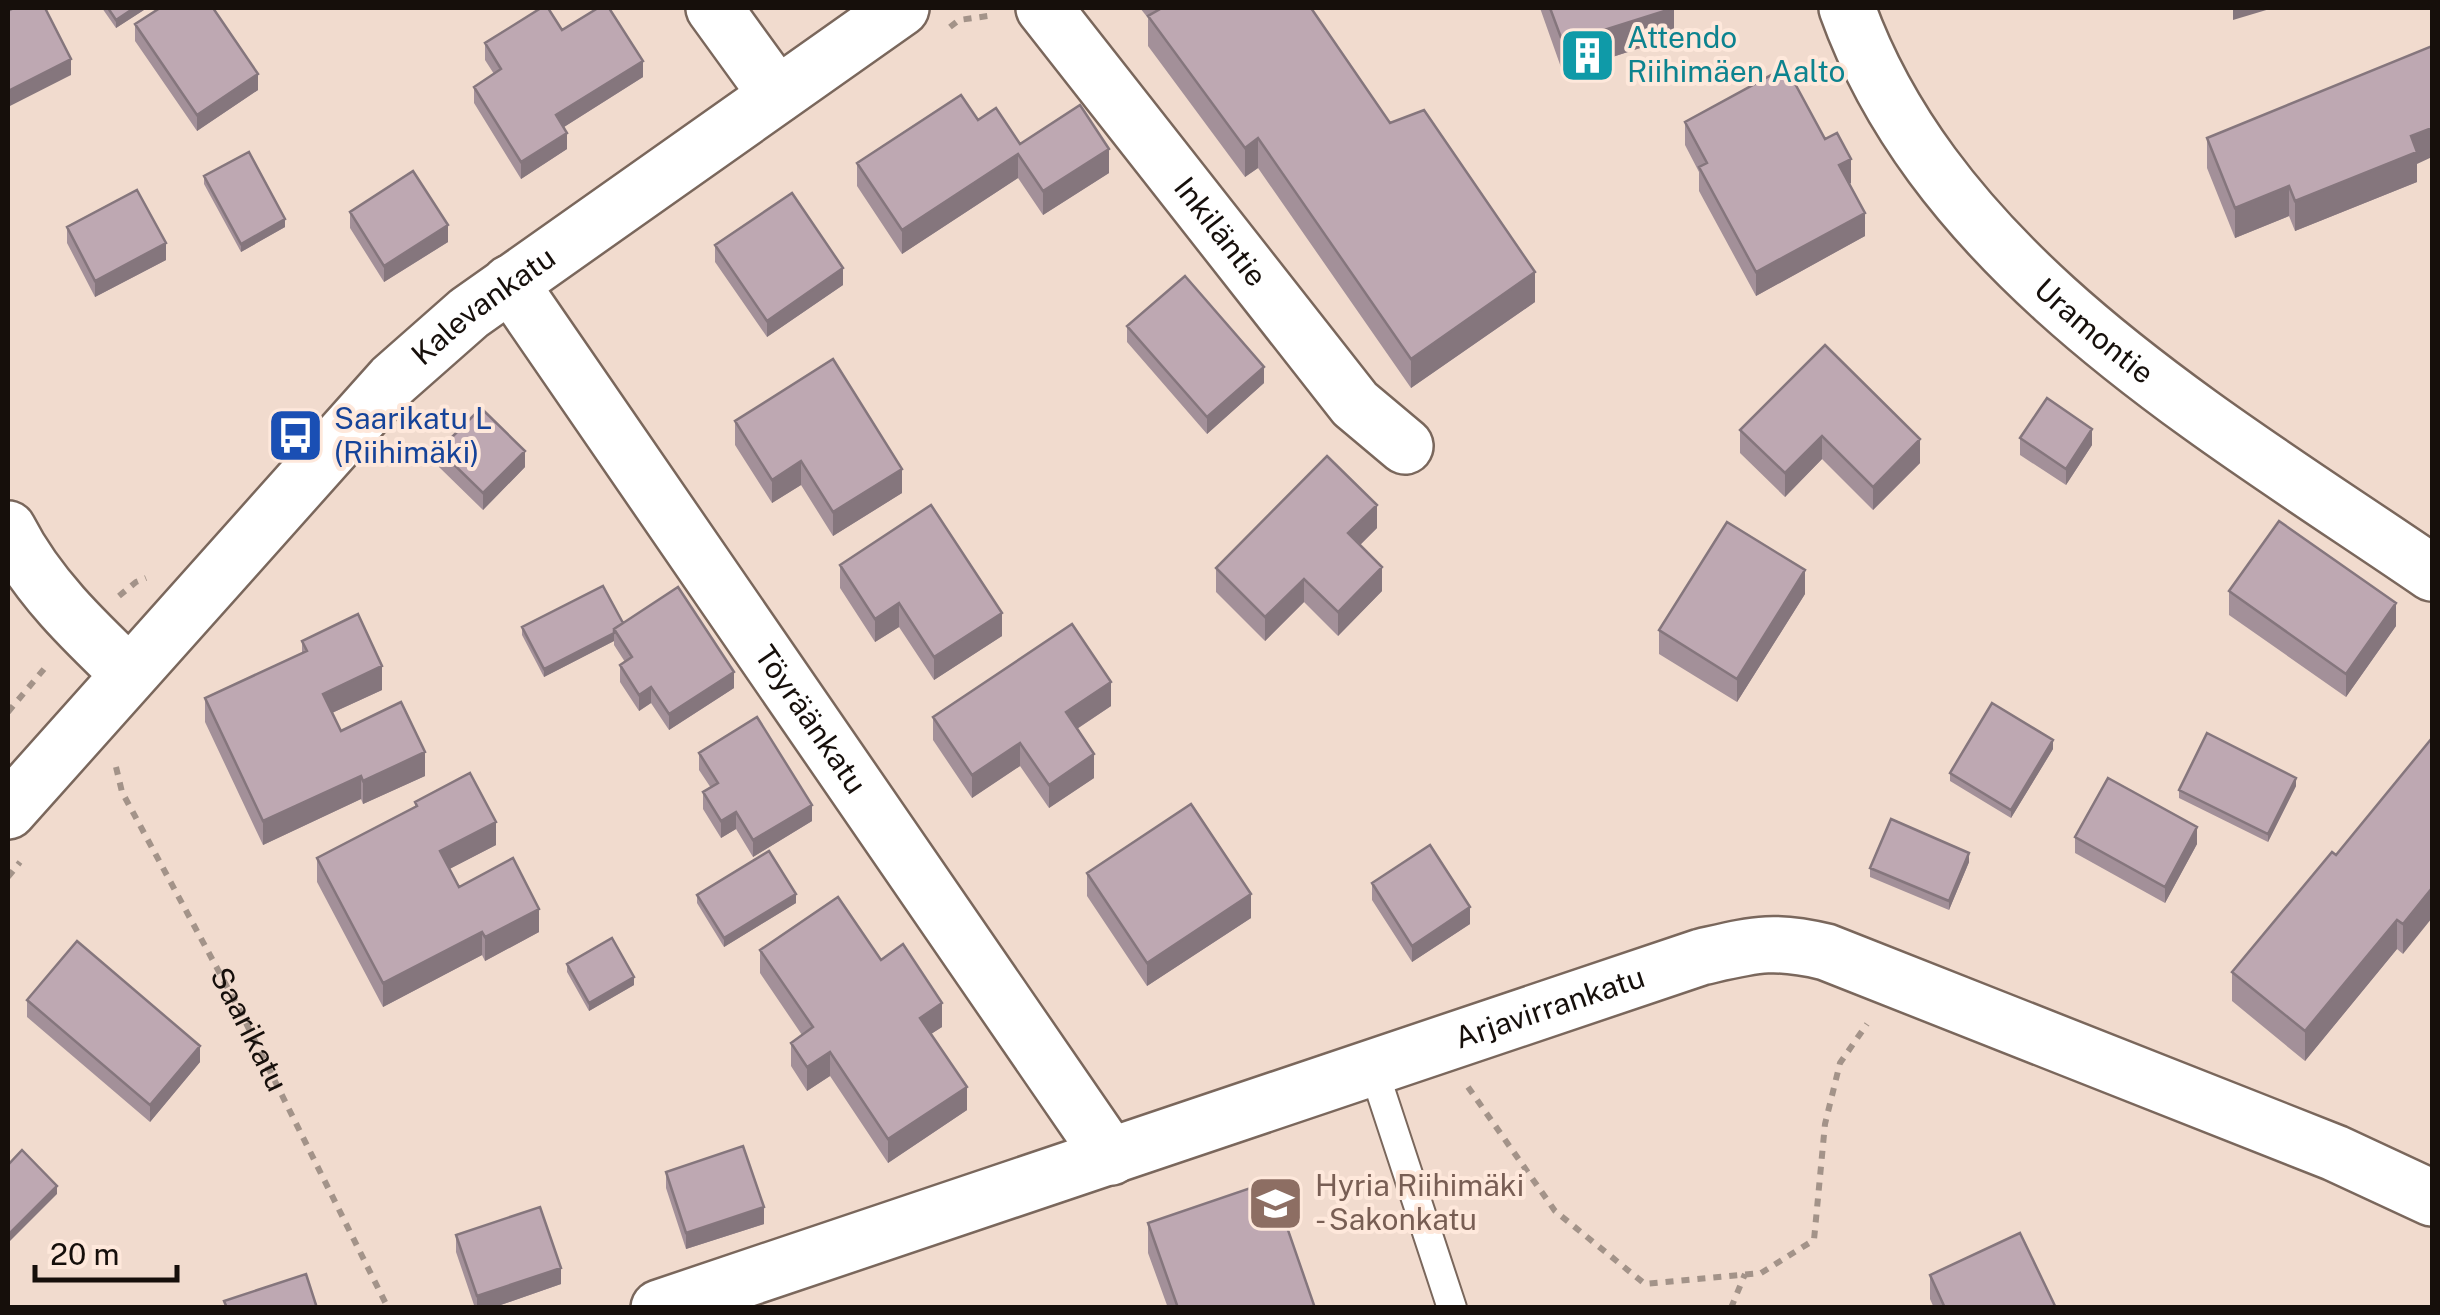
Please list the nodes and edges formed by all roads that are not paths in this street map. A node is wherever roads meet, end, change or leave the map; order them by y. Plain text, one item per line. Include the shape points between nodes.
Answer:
1 (714, 8) edge
2 (1044, 8) edge
3 (1847, 8) edge
4 (922, 19) edge
5 (777, 95) junction
6 (510, 283) junction
7 (1405, 446) dead end
8 (8, 529) edge
9 (2432, 573) edge
10 (129, 674) junction
11 (19, 830) edge
12 (1373, 1068) junction
13 (1111, 1157) junction
14 (2432, 1198) edge
15 (659, 1308) edge
16 (1452, 1308) edge

1 - 5 street
2 - 7 street, Inkiläntie via 1355,404
3 - 9 street, Uramontie via 1911,137 2018,264 2144,371
4 - 5 street, Kalevankatu
5 - 6 street, Kalevankatu
6 - 10 street, Kalevankatu via 394,380
6 - 13 street, Töyräänkatu
8 - 10 street via 51,594
10 - 11 street, Kalevankatu
12 - 13 street, Arjavirrankatu
12 - 14 street, Arjavirrankatu via 1701,957 1788,943 1826,952 2336,1153
12 - 16 lane
13 - 15 street, Arjavirrankatu

